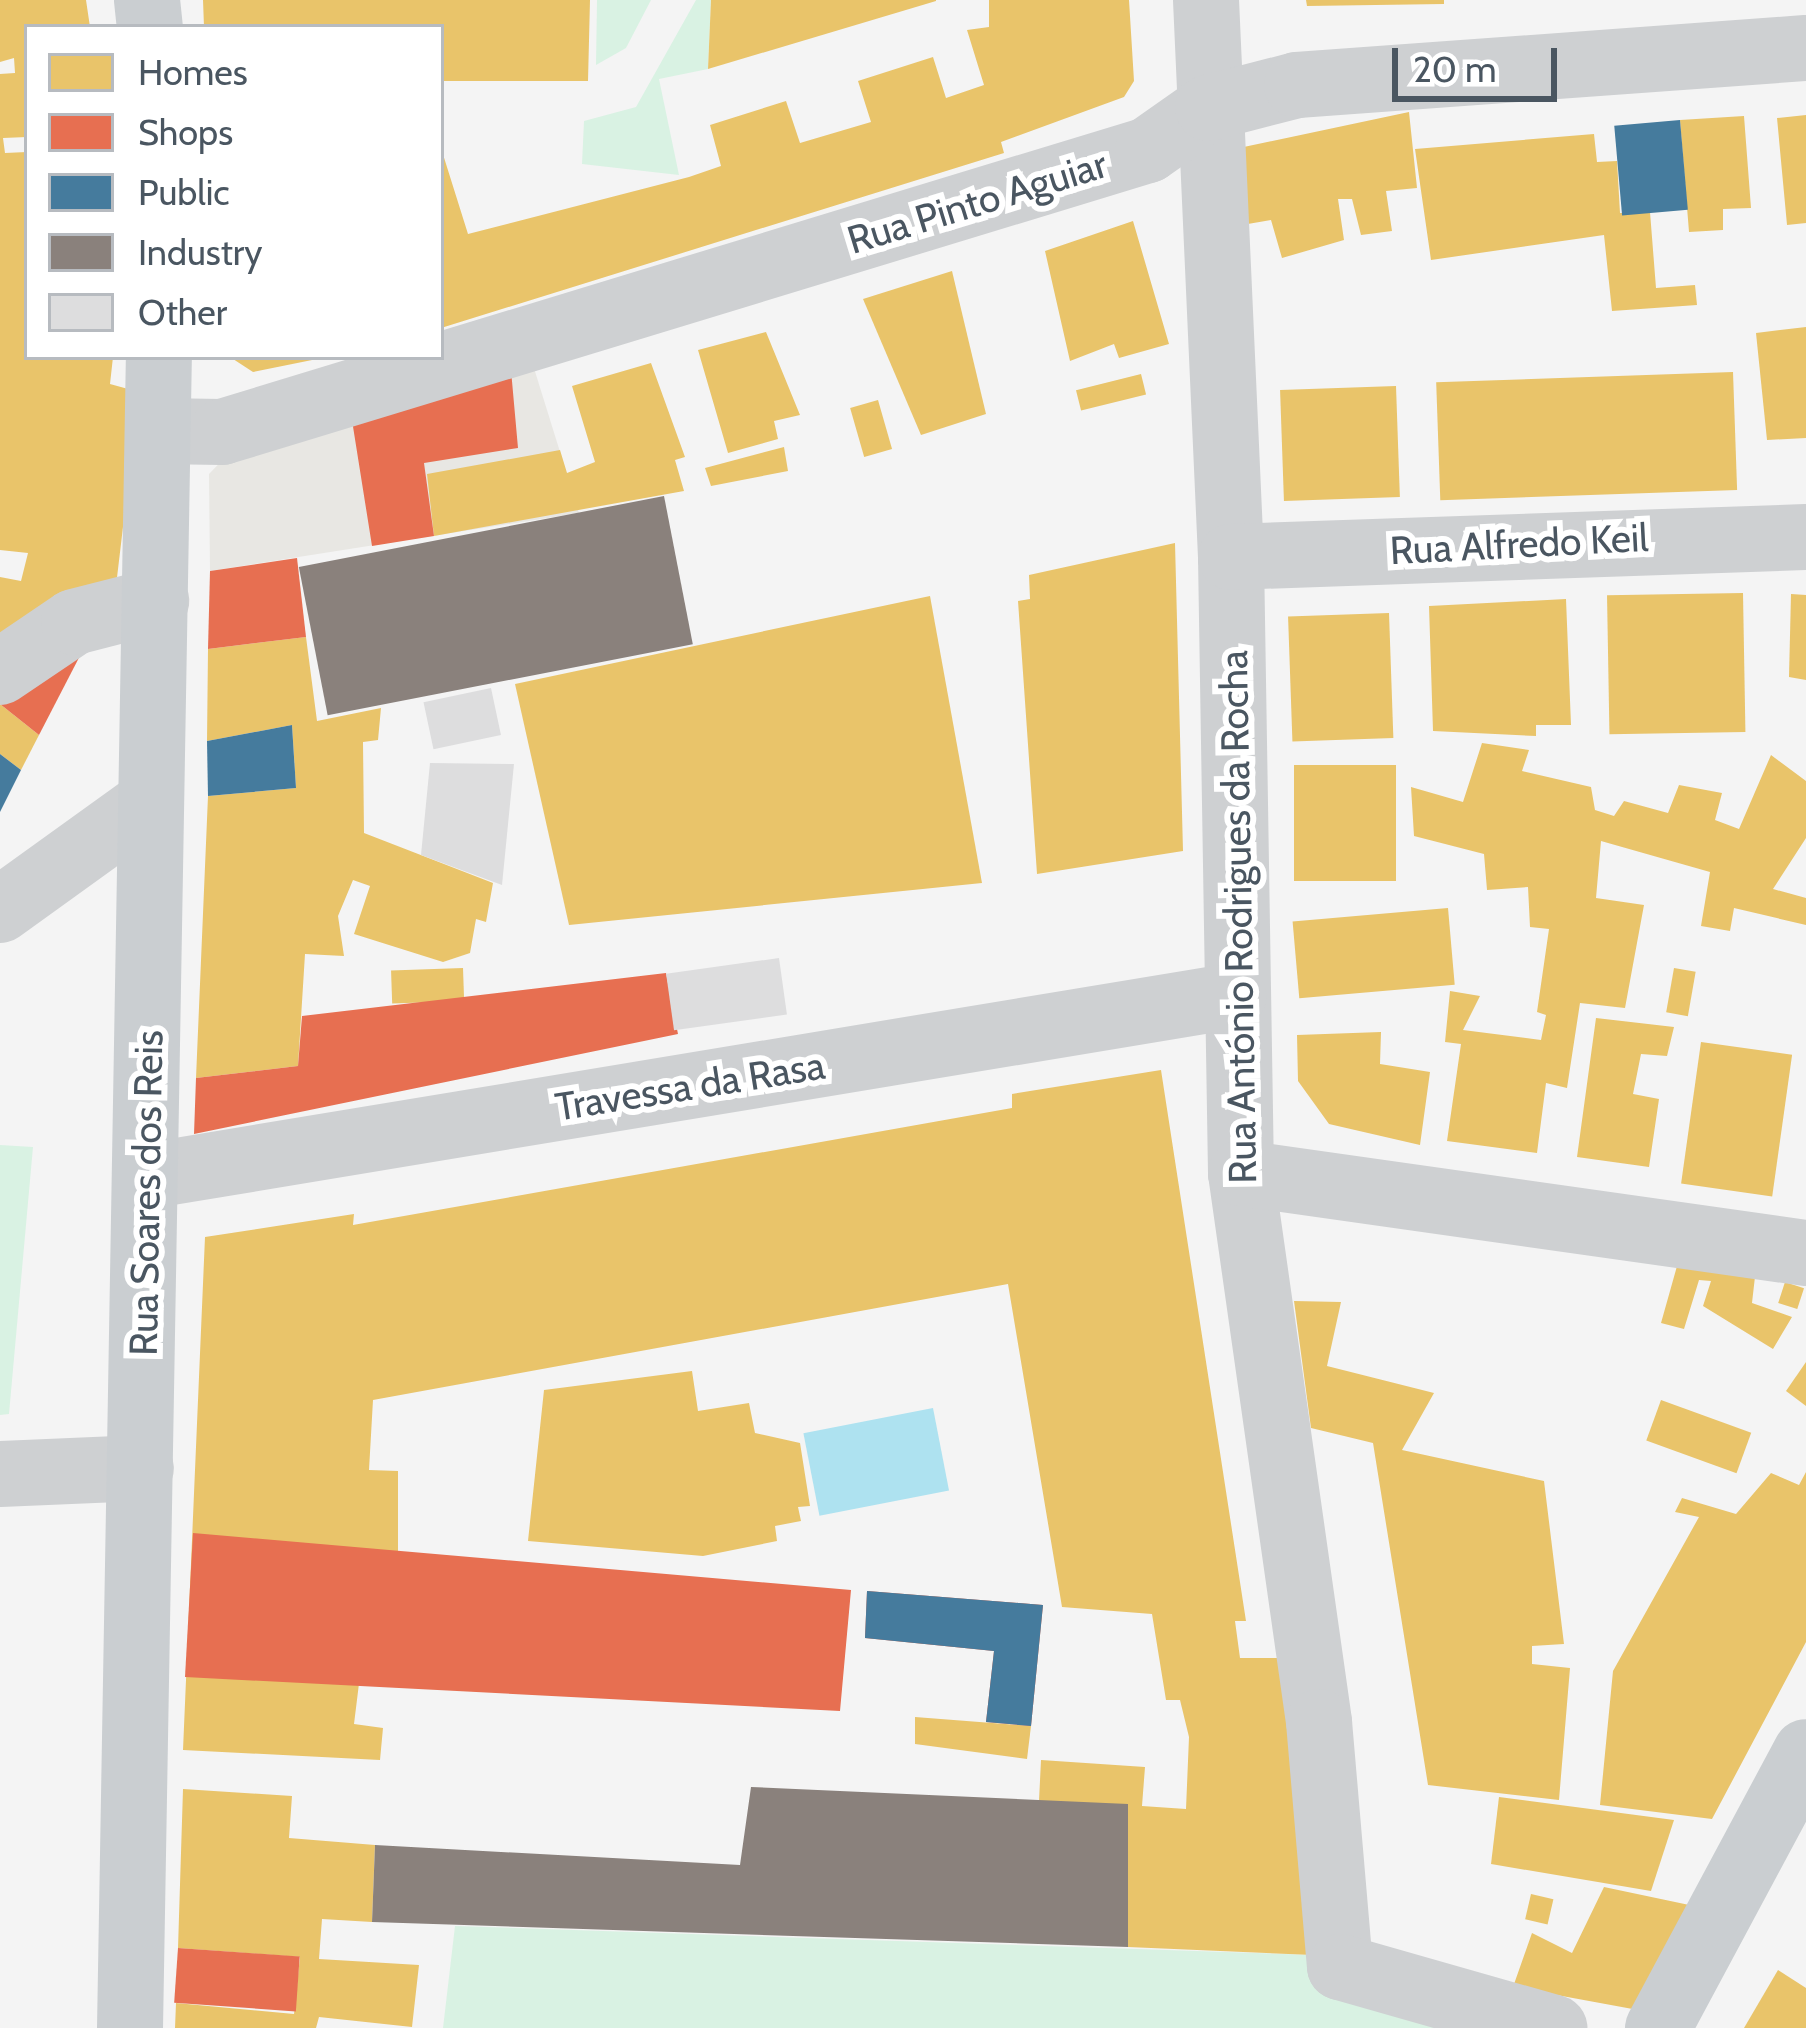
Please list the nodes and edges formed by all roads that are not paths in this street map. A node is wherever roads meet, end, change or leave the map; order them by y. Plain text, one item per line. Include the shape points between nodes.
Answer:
1 (1205, 0) edge
2 (1806, 48) edge
3 (1208, 108) junction
4 (158, 360) edge
5 (158, 431) junction
6 (1806, 537) edge
7 (1231, 557) junction
8 (156, 601) junction
9 (0, 672) edge
10 (152, 801) junction
11 (0, 910) edge
12 (1233, 996) junction
13 (1241, 1173) junction
14 (147, 1176) junction
15 (1806, 1252) edge
16 (141, 1468) junction
17 (0, 1474) edge
18 (1806, 1752) edge
19 (130, 2028) edge
20 (1554, 2028) edge
21 (1658, 2028) edge

1 - 3 street, Rua António Rodrigues da Rocha
2 - 3 street, Rua Pinto Aguiar via 1297,85
3 - 5 street, Rua Pinto Aguiar via 1148,150 221,432
3 - 7 street, Rua António Rodrigues da Rocha
4 - 5 main road, Rua Soares dos Reis
5 - 8 main road, Rua Soares dos Reis
6 - 7 street, Rua Alfredo Keil
7 - 12 street, Rua António Rodrigues da Rocha
8 - 9 street via 74,622
8 - 10 main road, Rua Soares dos Reis
10 - 11 street
10 - 14 main road, Rua Soares dos Reis
12 - 13 street, Rua António Rodrigues da Rocha
12 - 14 street, Travessa da Rasa
13 - 15 street
13 - 20 street, Rua António Rodrigues da Rocha via 1319,1722 1340,1966
14 - 16 main road, Rua Soares dos Reis
16 - 17 street
16 - 19 main road, Rua Soares dos Reis
18 - 21 main road

